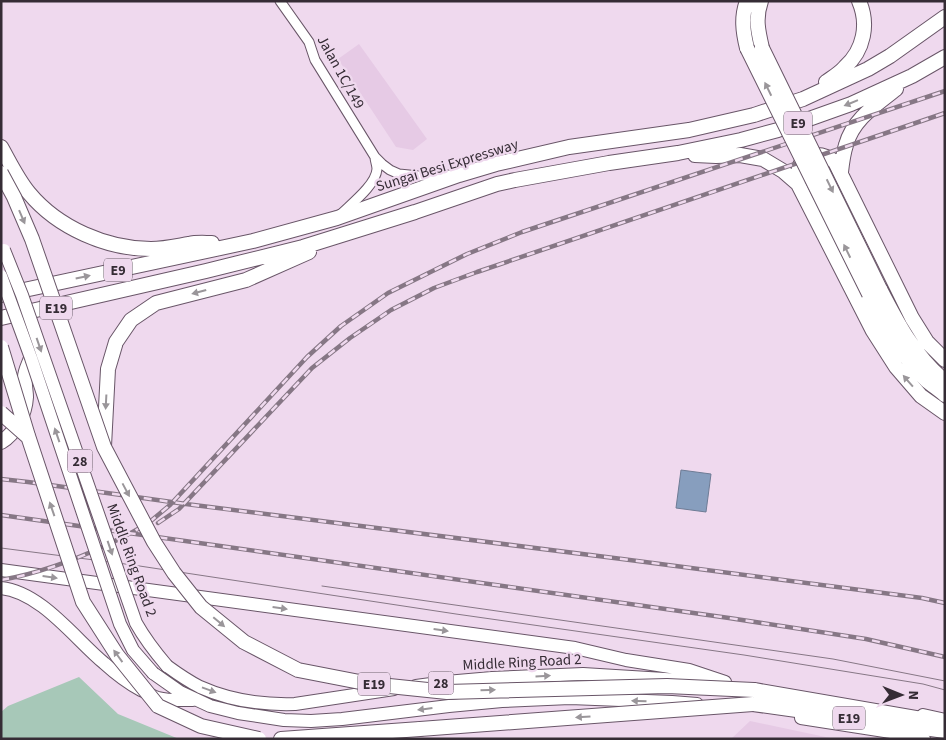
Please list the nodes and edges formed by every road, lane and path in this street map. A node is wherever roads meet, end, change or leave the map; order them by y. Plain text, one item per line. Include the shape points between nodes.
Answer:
1 (280, 1) edge
2 (747, 1) edge
3 (761, 1) edge
4 (859, 1) edge
5 (945, 16) edge
6 (945, 57) edge
7 (912, 76) junction
8 (804, 99) junction
9 (1, 147) edge
10 (678, 154) junction
11 (375, 157) junction
12 (841, 172) junction
13 (1, 173) edge
14 (459, 175) junction
15 (798, 184) junction
16 (337, 218) junction
17 (358, 230) junction
18 (236, 244) junction
19 (3, 246) edge
20 (1, 276) edge
21 (874, 292) junction
22 (1, 295) edge
23 (2, 318) edge
24 (1, 347) edge
25 (31, 358) junction
26 (945, 360) edge
27 (945, 380) edge
28 (945, 395) edge
29 (1, 412) edge
30 (945, 413) edge
31 (28, 436) junction
32 (1, 442) edge
33 (104, 447) junction
34 (1, 570) edge
35 (1, 588) edge
36 (725, 682) junction
37 (195, 700) junction
38 (945, 721) edge
39 (945, 732) edge
40 (259, 739) edge
41 (281, 739) edge
42 (924, 739) edge

1 - 11 street, Jalan 1C/149 via 308,42 315,60
21 -> 2 highway, bridge via 748,48 743,16
3 -> 21 highway, bridge via 757,20 762,48
4 - 8 highway via 864,31 858,51 845,67
5 - 8 highway, Sungai Besi Expressway / E9 via 868,70
6 - 7 highway, E9
7 -> 10 highway, E9 via 851,104 778,130
7 - 12 highway via 853,127 846,143
8 - 14 highway, Sungai Besi Expressway / E9 via 745,118 689,130 569,147
9 - 18 highway via 29,194 81,233 109,244 138,249 192,243
10 - 15 highway via 752,156 772,164
10 - 17 highway, E9 via 497,184
11 - 14 street, Jalan 1C/149 via 399,174
11 - 16 street via 375,178
12 - 15 highway via 835,162 818,154 801,164
12 - 26 highway via 912,318 927,342
13 -> 33 highway, E19, bridge via 32,239
14 - 16 highway, Sungai Besi Expressway / E9
30 -> 15 highway via 921,396 896,367 873,331
16 - 18 highway, Sungai Besi Expressway / E9
17 - 23 highway, E9 via 206,271
17 -> 33 highway via 246,280 156,303 131,320 116,342 108,369
22 -> 18 highway, Sungai Besi Expressway / E9
19 -> 36 highway, Middle Ring Road 2 / 28, bridge via 136,623 155,653 181,676 219,694 279,704 492,678 583,674
20 - 25 highway, Middle Ring Road 2 / 28, bridge
21 - 27 highway via 918,353
21 - 28 highway via 888,332 906,358
24 - 31 highway, bridge
25 - 32 highway, bridge via 24,376 24,410 11,434
37 -> 25 highway, Middle Ring Road 2 / 28, bridge via 153,673 133,650 120,624
29 - 31 highway, bridge
40 -> 31 highway, bridge via 201,726 158,706 117,655 84,602
33 -> 38 highway, E19, bridge via 154,542 201,607 244,642 298,670 370,684 447,692 667,686 754,690
34 -> 36 highway via 575,648 689,670
35 - 37 highway, bridge via 40,605 103,663 133,685 158,698
36 - 38 highway, Middle Ring Road 2 / 28 via 892,708
42 -> 37 highway, Middle Ring Road 2 / 28 via 736,708 672,702 570,698 502,701 311,721 238,713
39 -> 41 highway, E19, bridge via 753,704

